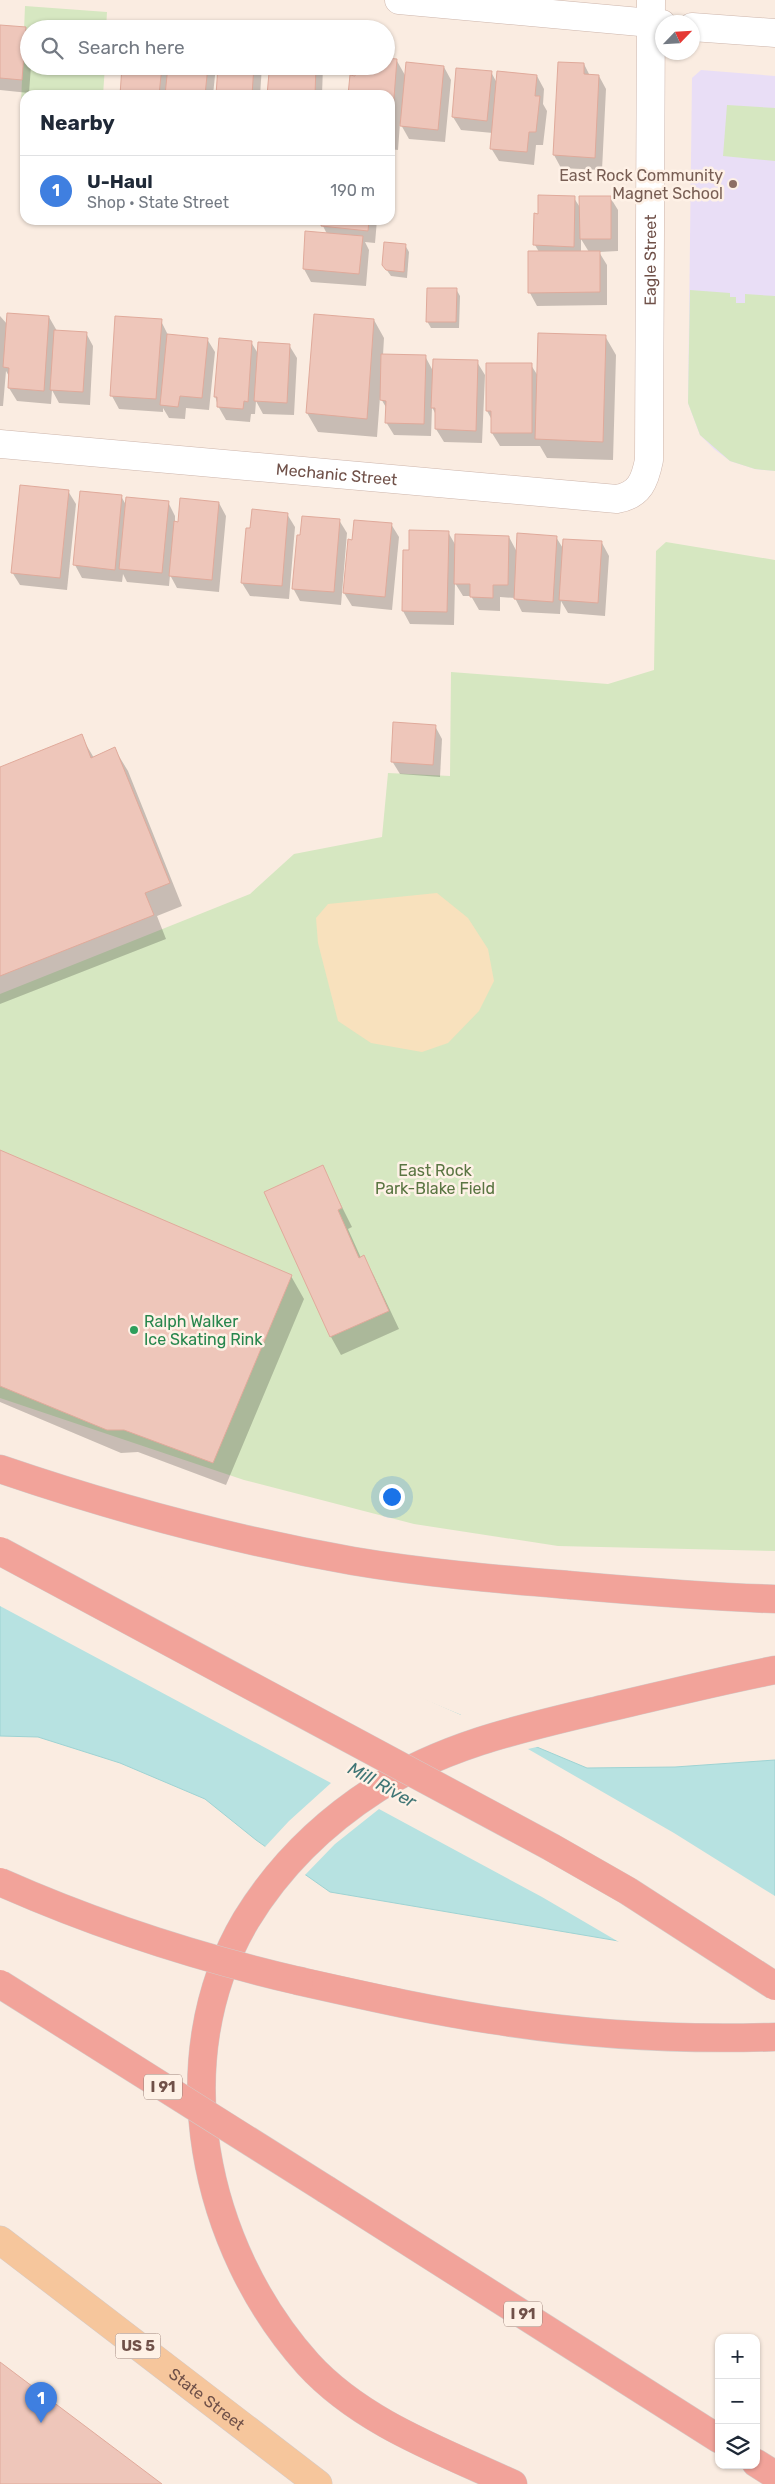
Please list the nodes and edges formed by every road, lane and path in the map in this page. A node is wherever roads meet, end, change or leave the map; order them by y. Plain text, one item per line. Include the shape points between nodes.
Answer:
1 (399, 0) edge
2 (655, 16) edge
3 (700, 28) edge
4 (775, 33) edge
5 (0, 444) edge
6 (649, 460) joint
7 (0, 1469) edge
8 (0, 1551) edge
9 (775, 1599) edge
10 (775, 1670) edge
11 (0, 1882) edge
12 (0, 1984) edge
13 (775, 1986) edge
14 (775, 2037) edge
15 (0, 2240) edge
16 (715, 2436) edge
17 (760, 2466) edge
18 (775, 2475) edge
19 (318, 2484) edge
20 (513, 2484) edge

1 - 2 street
2 - 6 street, Eagle Street
3 - 4 street
5 - 6 street, Mechanic Street via 618,499 641,487
7 - 9 highway via 119,1506 274,1545 353,1561 431,1572 638,1591
8 - 13 highway, bridge via 551,1846
10 - 20 highway via 579,1715 468,1745 395,1777 336,1817 290,1860 245,1922 221,1974 207,2030 203,2065 208,2165 234,2251 266,2307 308,2364 343,2396 386,2424
11 - 14 highway, bridge via 147,1940 299,1981 439,2011 560,2029 675,2037
12 - 16 highway, I 91, bridge
15 - 19 main road, State Street / US 5
17 - 18 highway

